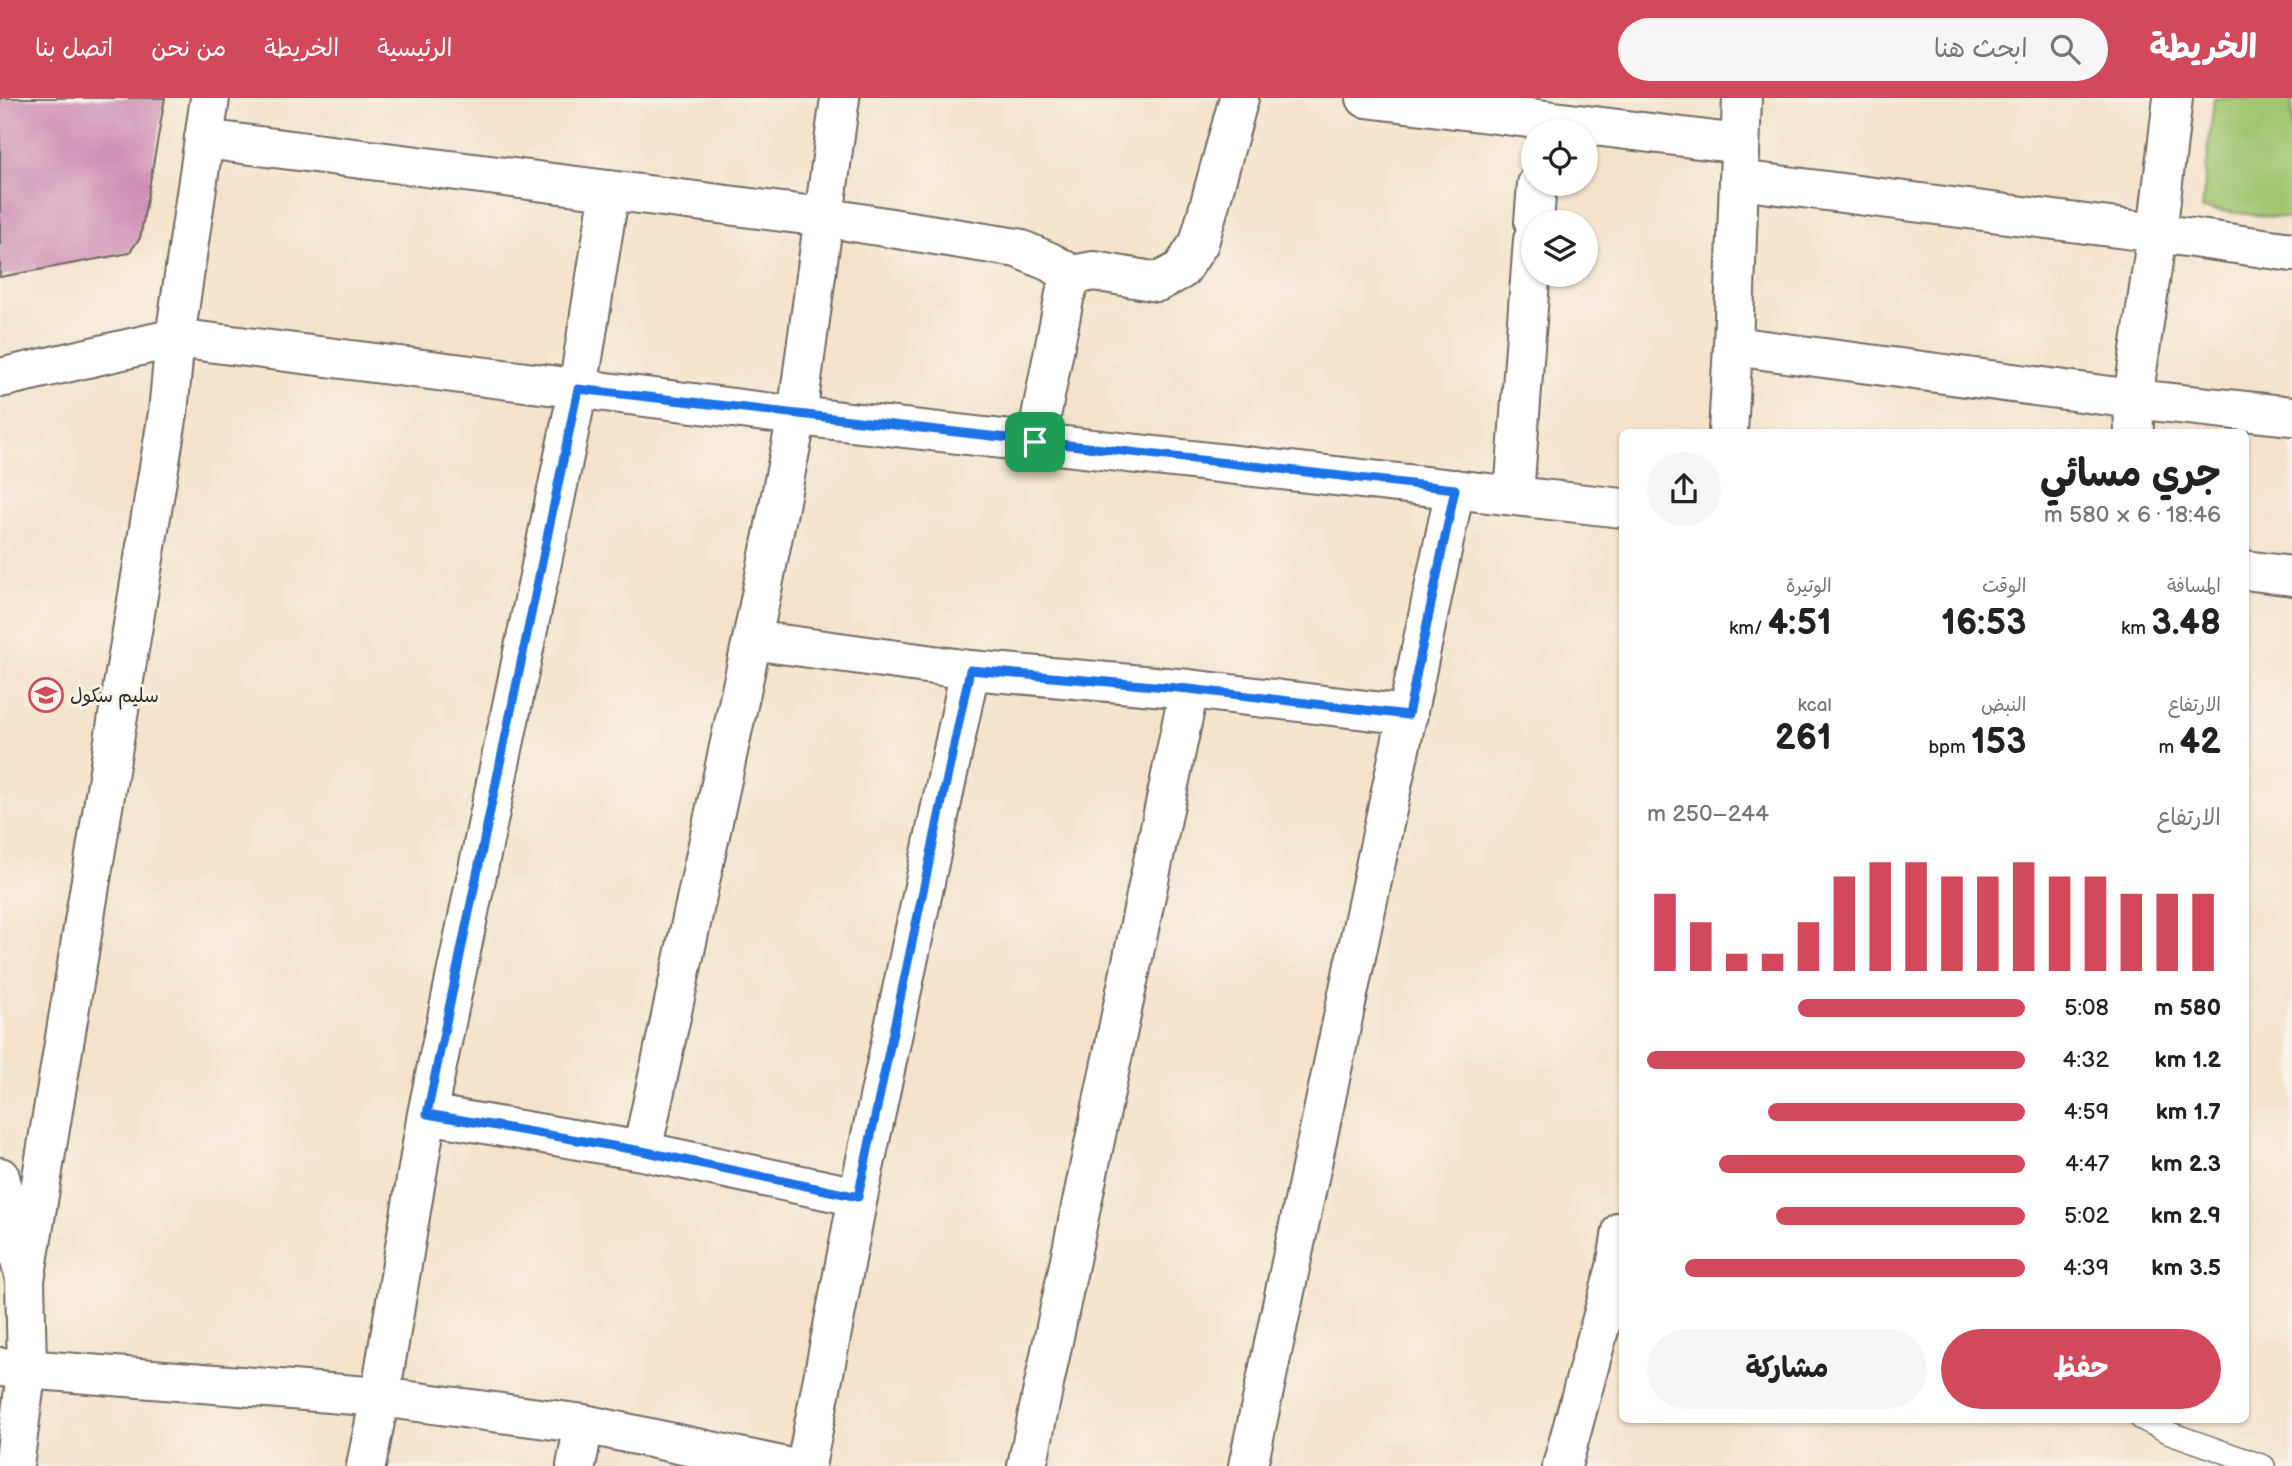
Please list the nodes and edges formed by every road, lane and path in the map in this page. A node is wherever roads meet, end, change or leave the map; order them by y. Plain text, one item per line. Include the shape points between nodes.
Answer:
1 (210, 98) edge
2 (840, 98) edge
3 (1239, 98) edge
4 (1366, 98) edge
5 (1742, 98) edge
6 (2173, 98) edge
7 (1533, 117) edge
8 (204, 139) junction
9 (1740, 162) junction
10 (610, 191) junction
11 (822, 217) junction
12 (2157, 233) junction
13 (2292, 253) edge
14 (1073, 275) junction
15 (1529, 287) edge
16 (175, 338) junction
17 (1733, 346) junction
18 (0, 378) edge
19 (578, 389) junction
20 (797, 416) junction
21 (2134, 416) edge
22 (2292, 416) edge
23 (1728, 429) edge
24 (1035, 442) junction
25 (1455, 489) junction
26 (1514, 495) junction
27 (1619, 508) edge
28 (2249, 571) edge
29 (2292, 576) edge
30 (752, 640) junction
31 (970, 670) junction
32 (1189, 689) junction
33 (1408, 715) junction
34 (427, 1114) junction
35 (642, 1151) junction
36 (0, 1177) edge
37 (858, 1197) junction
38 (1619, 1260) edge
39 (25, 1280) junction
40 (13, 1367) edge
41 (380, 1397) junction
42 (2149, 1423) edge
43 (584, 1424) junction
44 (14, 1466) edge
45 (366, 1466) edge
46 (576, 1466) edge
47 (782, 1466) edge
48 (806, 1466) edge
49 (1027, 1466) edge
50 (1248, 1466) edge
51 (1562, 1466) edge
52 (2264, 1466) edge

1 - 8 street
2 - 11 street
3 - 14 street via 1199,243 1181,270 1158,282 1094,271
4 - 7 street
5 - 9 street
6 - 12 street
7 - 9 street
8 - 10 street
8 - 16 street
9 - 12 street
9 - 17 street
10 - 11 street
10 - 19 street
11 - 14 street via 1017,248
11 - 20 street
12 - 13 street
12 - 21 street
14 - 24 street via 1065,294
15 - 26 street
16 - 18 street
16 - 19 street
16 - 39 street via 167,413
17 - 21 street
17 - 23 street
19 - 20 street
19 - 34 street
20 - 24 street
20 - 30 street
21 - 22 street
24 - 25 street
25 - 26 street
25 - 33 street
26 - 27 street
28 - 29 street
30 - 31 street
30 - 35 street
31 - 32 street
31 - 37 street
32 - 33 street
32 - 49 street
33 - 50 street
34 - 35 street
34 - 41 street
35 - 37 street
36 - 39 street
37 - 48 street
38 - 51 street
39 - 40 street
40 - 41 street
40 - 44 street
41 - 43 street
41 - 45 street
42 - 52 lane
43 - 46 street
43 - 47 street

